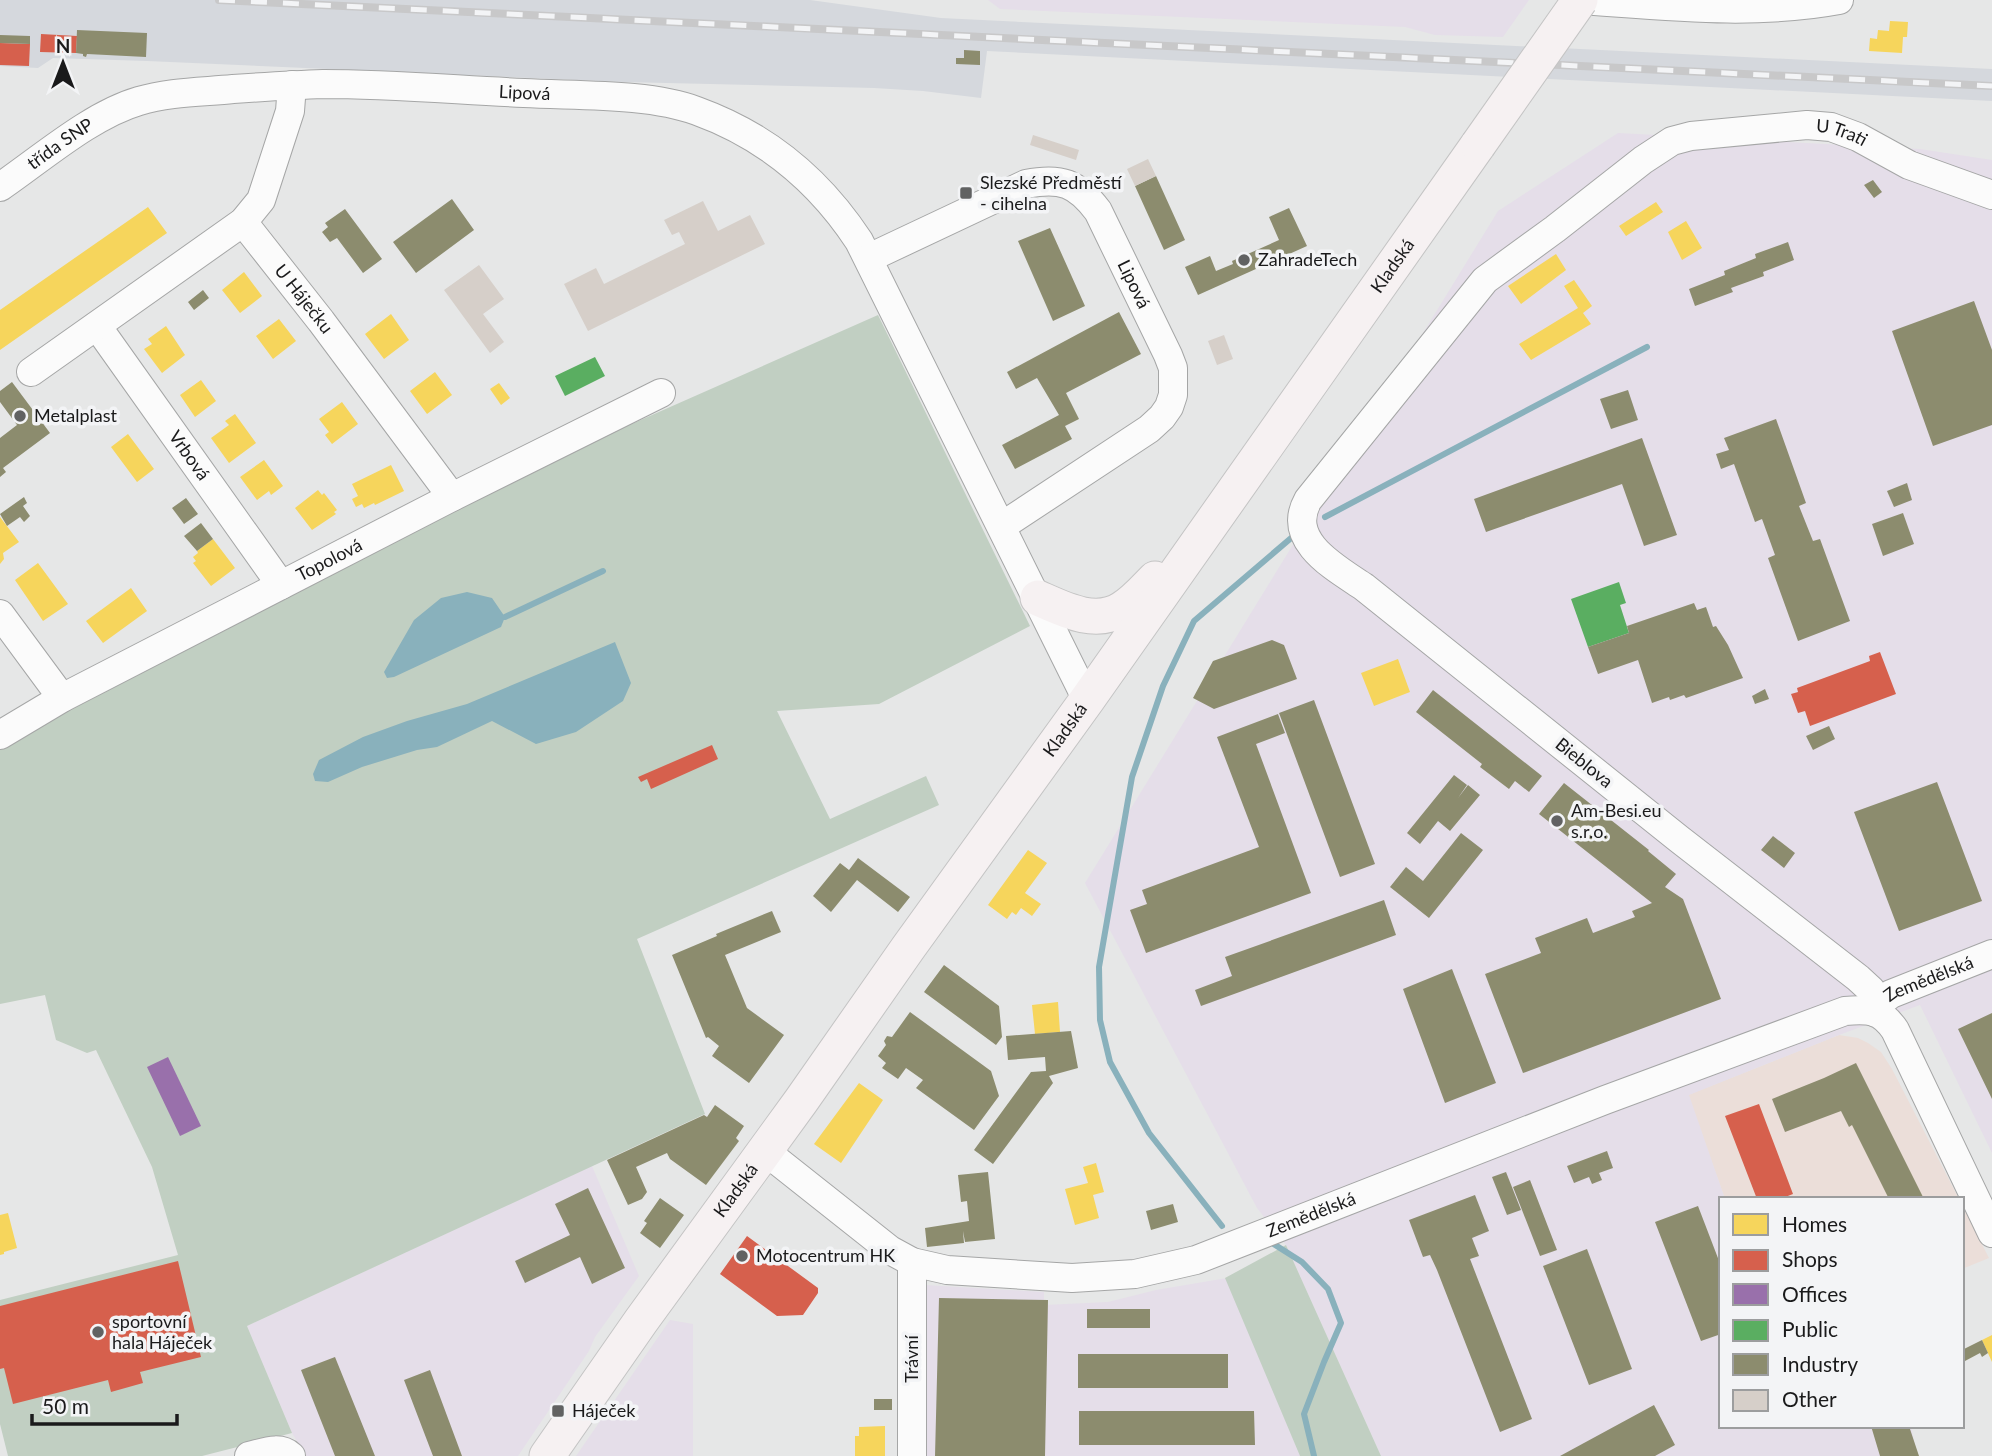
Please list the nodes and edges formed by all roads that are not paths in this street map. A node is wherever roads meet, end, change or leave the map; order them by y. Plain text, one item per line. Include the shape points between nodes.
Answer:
1 (1580, 0) edge
2 (1839, 0) edge
3 (292, 85) junction
4 (123, 106) joint
5 (0, 187) edge
6 (1992, 195) edge
7 (243, 222) junction
8 (869, 258) junction
9 (97, 326) junction
10 (31, 372) dead end
11 (661, 393) dead end
12 (452, 497) junction
13 (1301, 515) joint
14 (1212, 522) junction
15 (1002, 526) junction
16 (281, 585) junction
17 (1038, 598) junction
18 (0, 614) edge
19 (62, 698) junction
20 (1087, 699) junction
21 (0, 735) edge
22 (1992, 954) edge
23 (1874, 1008) junction
24 (765, 1151) junction
25 (1992, 1234) edge
26 (912, 1262) junction
27 (249, 1456) edge
28 (291, 1456) edge
29 (547, 1456) edge
30 (912, 1456) edge

1 - 2 street, Kladská via 1721,9 1770,9
1 - 14 main road, Kladská, bridge
3 - 4 street, Lipová via 171,95
3 - 7 street via 290,111 261,200
3 - 8 street, Lipová via 606,97 658,101 695,110 748,133 786,159 833,204
4 - 5 street, třída SNP
6 - 13 street, U Trati via 1909,165 1832,127 1807,125 1681,138 1664,145 1485,280 1308,500
7 - 9 street
7 - 12 street, U Háječku
8 - 15 street, Lipová
8 - 15 street, Lipová via 1034,182 1068,184 1087,196 1098,211 1168,355 1173,395 1169,407 1149,429
9 - 10 street
9 - 16 street, Vrbová
11 - 12 street, Topolová
12 - 16 street, Topolová
13 - 23 street, Bieblova via 1307,536 1326,562 1364,587 1858,978 1871,990
14 - 17 main road via 1121,610 1082,616
14 - 20 main road, Kladská
15 - 17 street, Lipová
16 - 19 street, Topolová
17 - 20 street, Lipová
18 - 19 street
19 - 21 street, Topolová
20 - 24 main road, Kladská
22 - 23 street, Zemědělská via 1891,994
23 - 25 street, Bieblova via 1895,1030
23 - 26 street, Zemědělská via 1845,1011 1605,1100 1196,1260 1135,1273 1072,1278 947,1270
24 - 26 street, Zemědělská via 890,1250
24 - 29 main road, Kladská
26 - 30 street, Trávní
27 - 28 street via 279,1450

